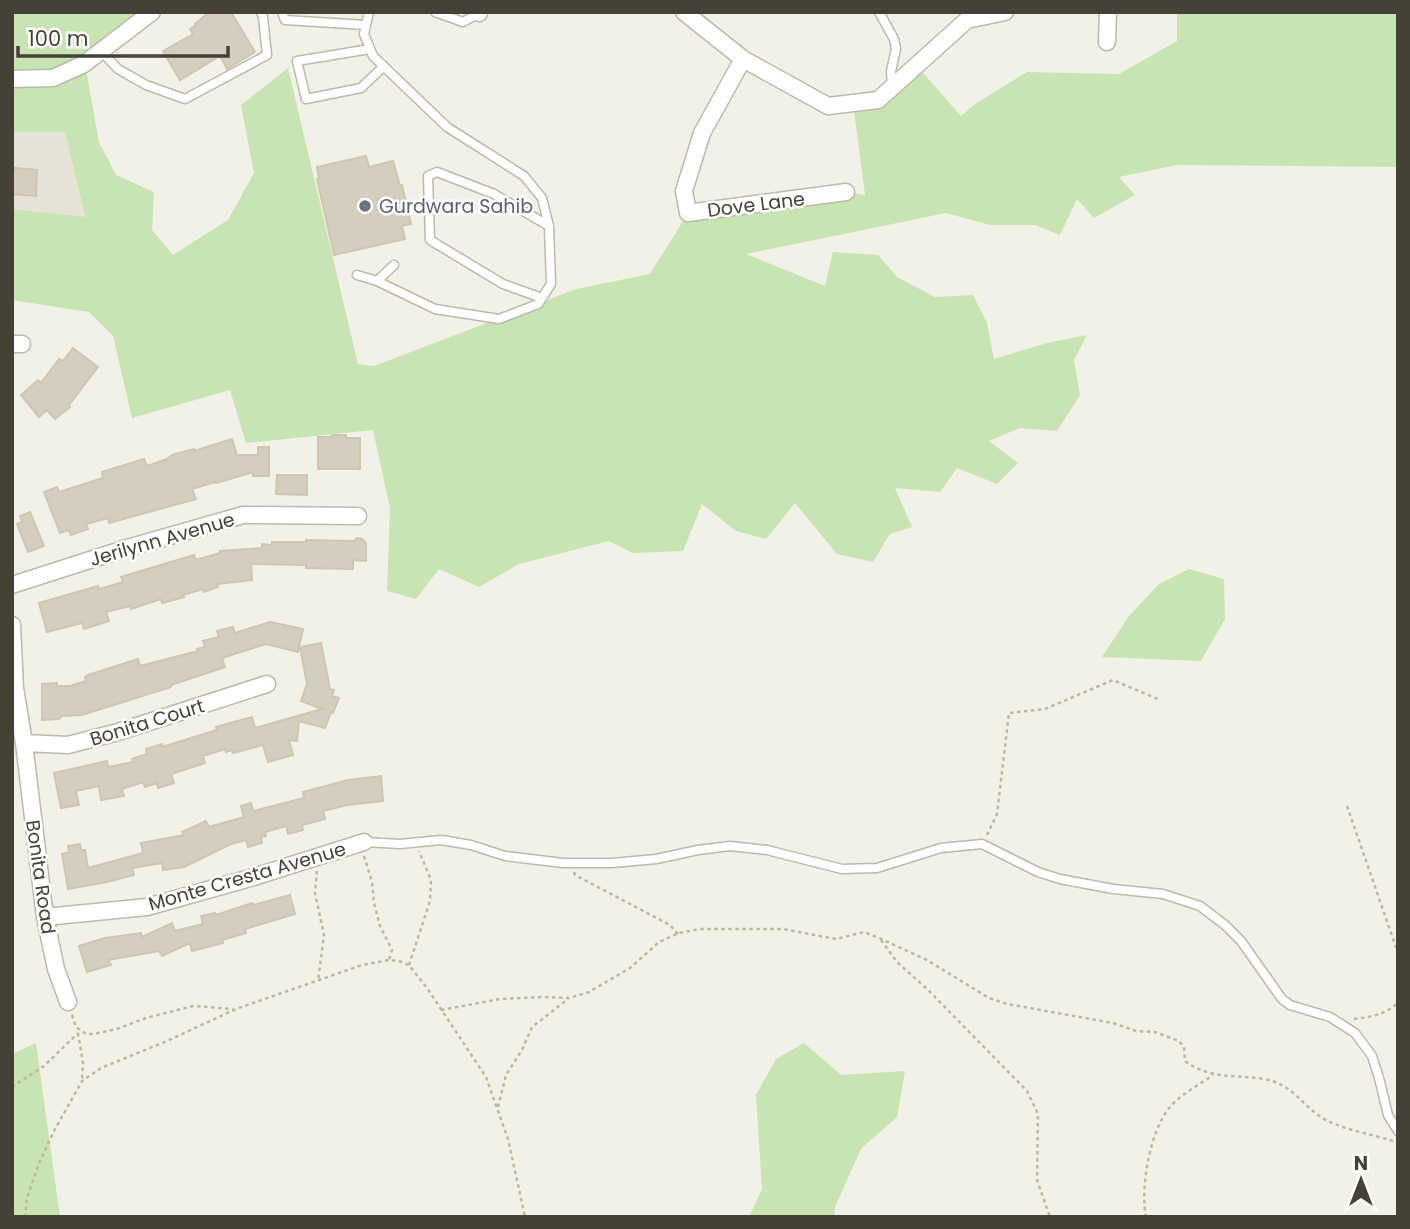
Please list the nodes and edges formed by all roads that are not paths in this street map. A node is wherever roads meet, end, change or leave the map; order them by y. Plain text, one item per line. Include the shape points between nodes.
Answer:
1 (152, 12) edge
2 (261, 12) edge
3 (282, 12) edge
4 (369, 12) edge
5 (435, 12) edge
6 (684, 12) edge
7 (879, 12) edge
8 (1005, 12) edge
9 (1108, 12) edge
10 (479, 13) edge
11 (366, 25) junction
12 (1107, 42) dead end
13 (370, 49) junction
14 (101, 51) junction
15 (743, 59) junction
16 (384, 66) junction
17 (12, 79) edge
18 (892, 87) junction
19 (846, 192) dead end
20 (549, 226) junction
21 (394, 265) dead end
22 (357, 275) dead end
23 (377, 281) junction
24 (542, 298) junction
25 (358, 516) dead end
26 (12, 585) edge
27 (12, 625) edge
28 (267, 684) dead end
29 (18, 744) edge
30 (362, 842) joint
31 (45, 917) junction
32 (68, 1002) road end
33 (1398, 1131) edge

1 - 14 street
2 - 14 lane via 267,55 185,99 137,80
3 - 11 lane via 285,20
4 - 11 lane
5 - 10 lane via 463,22
6 - 15 street
7 - 18 lane via 896,49
8 - 18 street via 967,20
9 - 12 street
11 - 13 lane
13 - 16 lane
13 - 16 lane via 297,61 306,99 361,88
14 - 17 street via 53,78
15 - 18 street via 828,106 878,100
15 - 19 street, Dove Lane via 702,133 684,191 688,213
16 - 20 lane via 447,127 524,176 542,198
20 - 24 lane via 551,284
20 - 24 lane via 494,194 437,172 428,176 430,240 503,284
21 - 23 lane
22 - 23 lane
23 - 24 lane via 435,309 499,319 538,304
25 - 26 street, Jerilynn Avenue via 243,515
27 - 29 street, Bonita Road
28 - 29 street, Bonita Court via 68,745
29 - 31 street, Bonita Road
30 - 31 street, Monte Cresta Avenue via 147,907
30 - 33 lane via 441,840 505,856 569,863 656,859 730,846 842,869 877,868 941,848 982,844 1060,880 1163,894 1200,906 1225,925 1290,1005 1330,1017 1355,1033 1372,1056 1388,1115
31 - 32 street, Bonita Road

